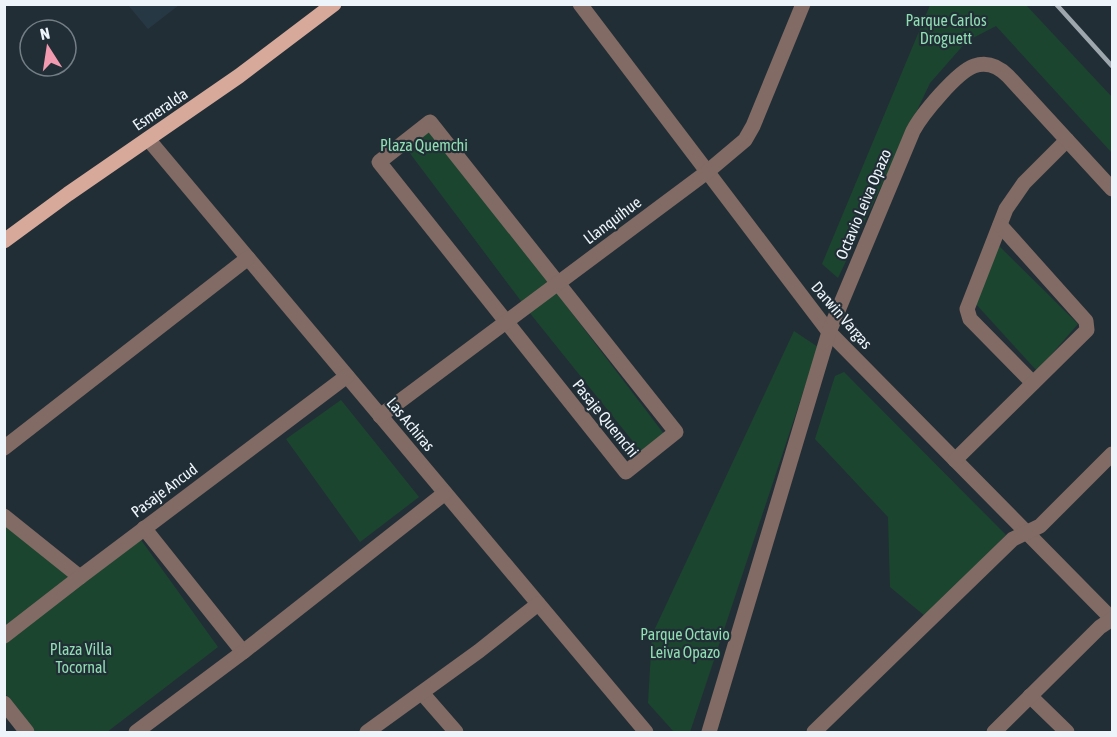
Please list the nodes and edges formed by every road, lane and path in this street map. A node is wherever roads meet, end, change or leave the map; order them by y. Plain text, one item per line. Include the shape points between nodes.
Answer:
1 (334, 4) edge
2 (580, 4) edge
3 (802, 4) edge
4 (148, 139) junction
5 (1067, 140) junction
6 (707, 172) junction
7 (1113, 189) edge
8 (1000, 225) junction
9 (4, 241) edge
10 (248, 258) junction
11 (558, 283) junction
12 (506, 322) junction
13 (829, 332) junction
14 (347, 376) junction
15 (1033, 383) junction
16 (380, 416) junction
17 (4, 448) edge
18 (1113, 454) edge
19 (955, 460) junction
20 (445, 493) junction
21 (4, 516) edge
22 (144, 528) junction
23 (1027, 532) junction
24 (80, 577) junction
25 (538, 604) junction
26 (1112, 619) edge
27 (4, 636) edge
28 (243, 652) junction
29 (422, 693) junction
30 (1030, 696) junction
31 (4, 703) edge
32 (27, 732) edge
33 (136, 732) edge
34 (367, 732) edge
35 (456, 732) edge
36 (646, 732) edge
37 (709, 732) edge
38 (814, 732) edge
39 (994, 732) edge
40 (1066, 732) edge

1 - 4 main road, Esmeralda
2 - 6 street, Darwin Vargas
3 - 6 street, Llanquihue via 753,126 745,140
4 - 9 main road, Esmeralda
4 - 10 street, Las Achiras
5 - 7 street, Octavio Leiva Opazo
5 - 8 street via 1018,190
5 - 13 street, Octavio Leiva Opazo via 1002,70 986,64 968,69 933,103 913,131
6 - 11 street, Llanquihue
6 - 13 street, Darwin Vargas
8 - 15 street via 966,312
8 - 15 street via 1087,324 1086,333
10 - 14 street, Las Achiras
10 - 17 street
11 - 12 street, Llanquihue
11 - 12 street, Pasaje Quemchi via 676,432 626,472
11 - 12 street, Pasaje Quemchi via 430,122 379,162
12 - 16 street, Llanquihue
13 - 19 street, Darwin Vargas
13 - 37 street, Octavio Leiva Opazo
14 - 16 street, Las Achiras
14 - 22 street, Pasaje Ancud
15 - 19 street
16 - 20 street, Las Achiras
18 - 23 street via 1040,526
19 - 23 street, Darwin Vargas
20 - 25 street, Las Achiras
20 - 28 street
21 - 24 street
22 - 24 street, Pasaje Ancud
22 - 28 street
23 - 26 street, Darwin Vargas
23 - 38 street via 1013,539
24 - 27 street, Pasaje Ancud
25 - 29 street
25 - 36 street, Las Achiras
26 - 30 street
28 - 33 street
29 - 34 street
29 - 35 street
30 - 39 street
30 - 40 street
31 - 32 street

